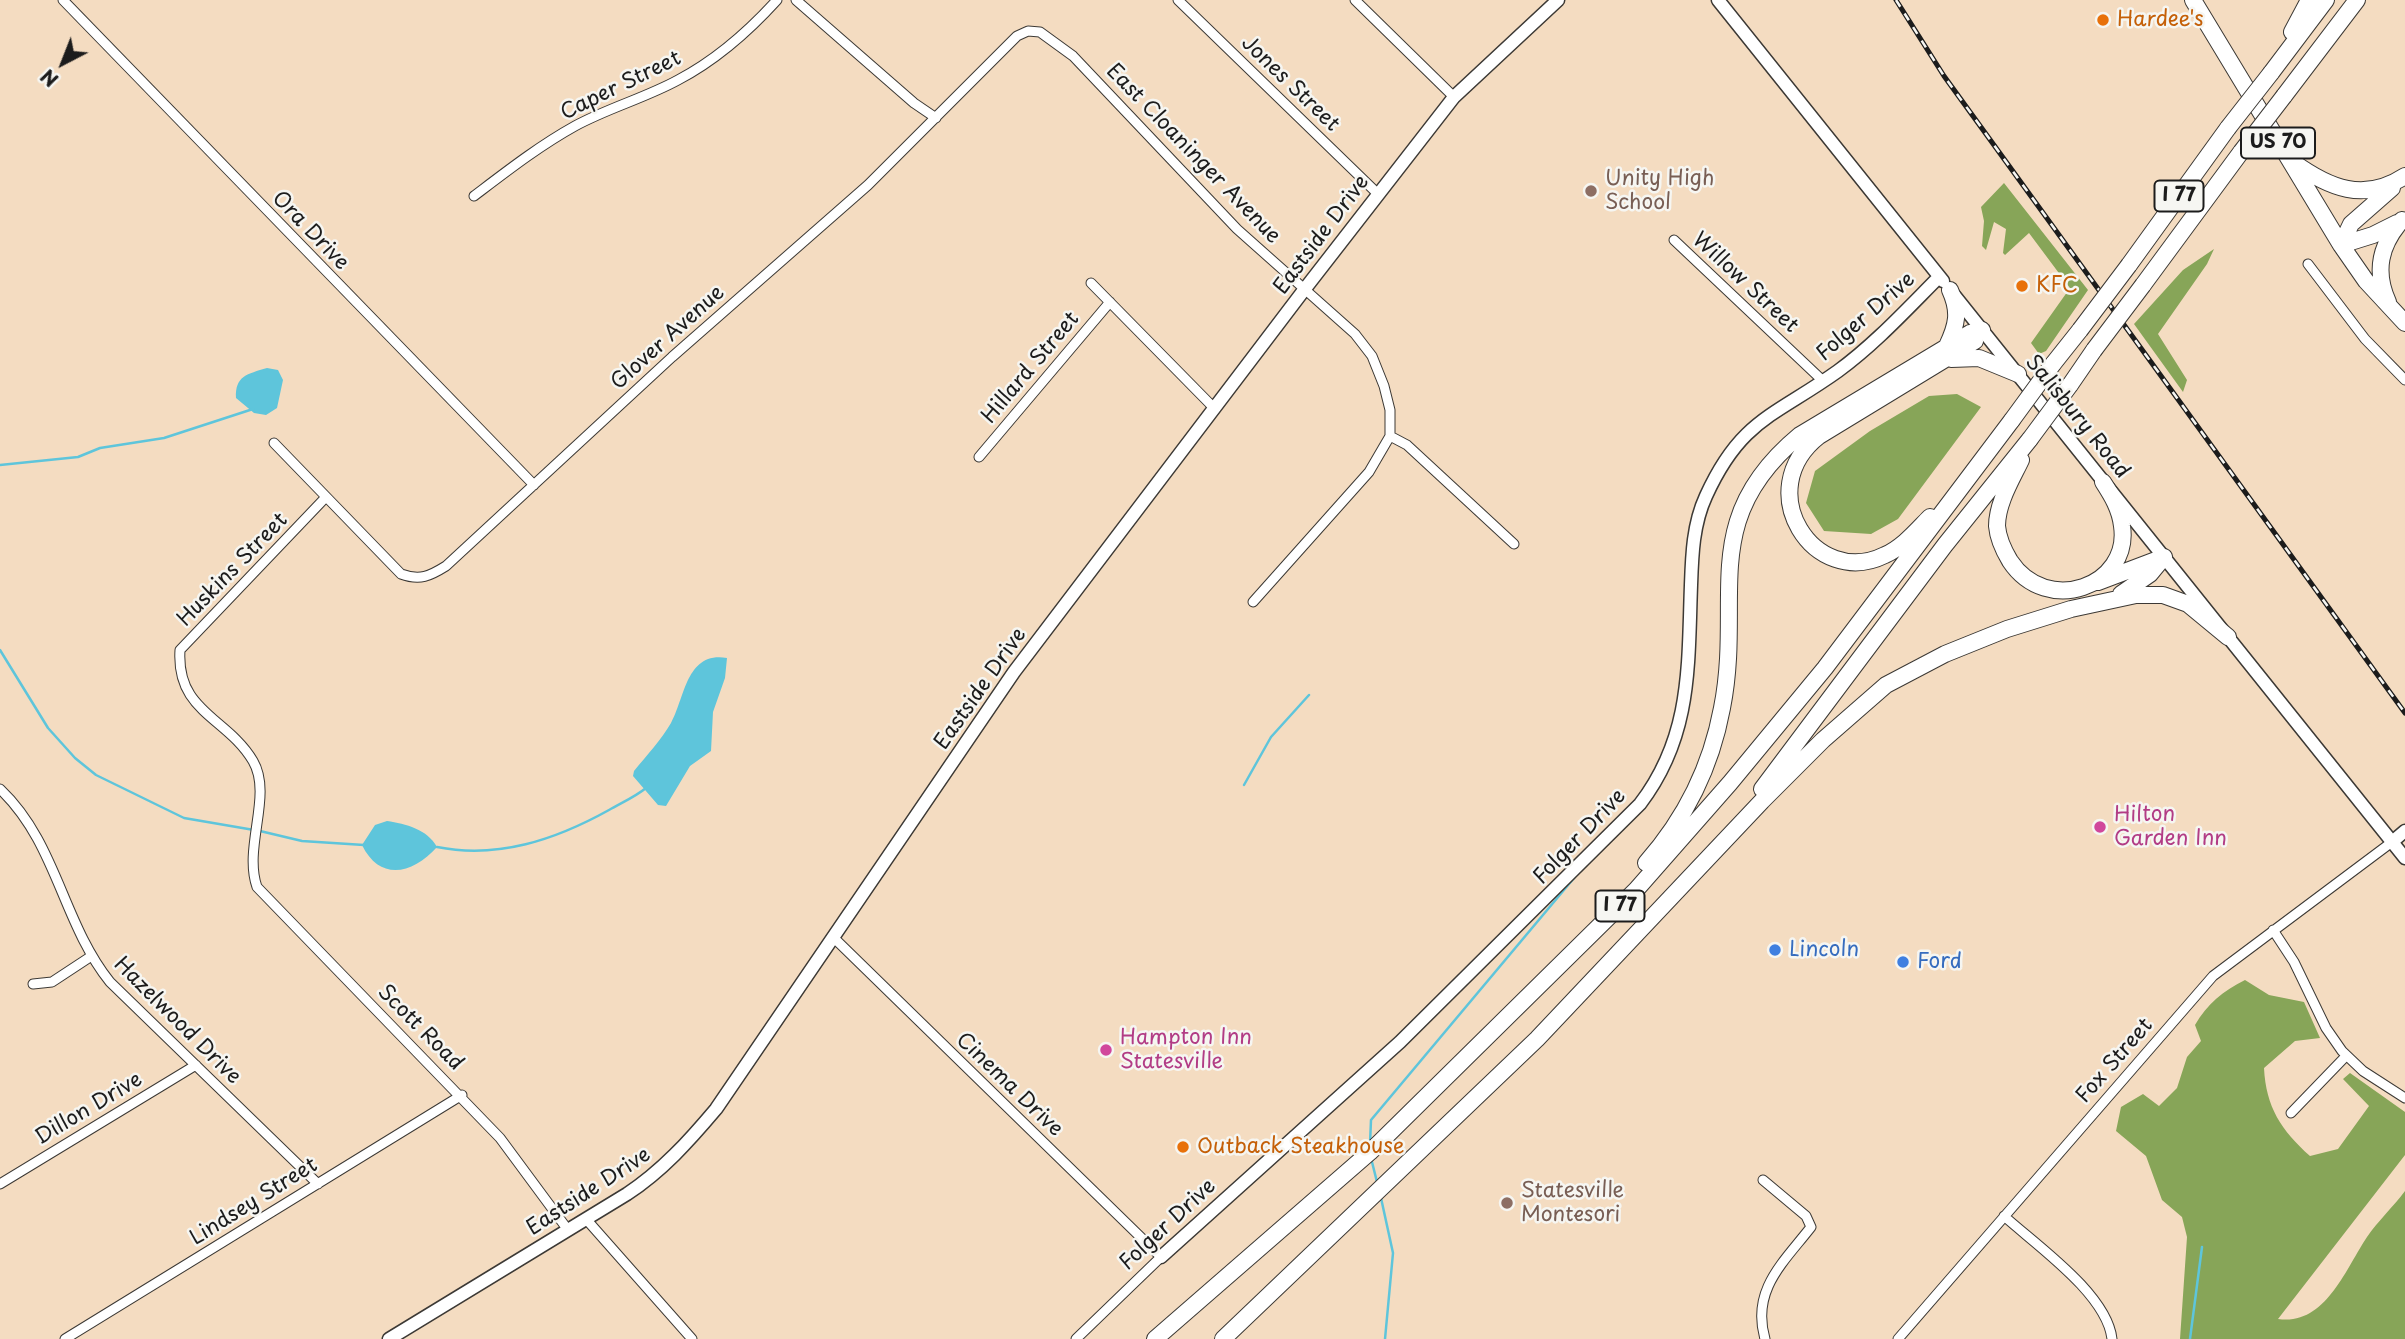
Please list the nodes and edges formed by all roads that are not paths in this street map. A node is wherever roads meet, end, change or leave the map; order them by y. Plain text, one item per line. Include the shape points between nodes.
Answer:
1 (63, 0) edge
2 (777, 0) edge
3 (796, 0) edge
4 (1178, 0) edge
5 (1355, 0) edge
6 (1558, 0) edge
7 (1718, 0) edge
8 (2193, 0) edge
9 (2309, 0) edge
10 (2326, 0) edge
11 (2357, 0) edge
12 (2365, 0) edge
13 (2341, 21) junction
14 (2271, 73) junction
15 (1454, 97) junction
16 (936, 118) junction
17 (2287, 158) junction
18 (2405, 177) edge
19 (1378, 194) junction
20 (474, 196) dead end
21 (2404, 219) edge
22 (1674, 240) dead end
23 (2341, 245) junction
24 (2308, 264) dead end
25 (1945, 283) junction
26 (1091, 284) dead end
27 (1304, 290) junction
28 (1110, 302) junction
29 (2400, 318) edge
30 (1982, 330) junction
31 (1948, 353) junction
32 (2018, 374) junction
33 (1822, 380) junction
34 (2405, 380) edge
35 (1215, 409) junction
36 (1390, 436) junction
37 (2030, 439) junction
38 (274, 443) dead end
39 (1992, 448) junction
40 (979, 457) dead end
41 (2104, 481) junction
42 (534, 485) junction
43 (326, 498) junction
44 (1514, 544) dead end
45 (2164, 557) junction
46 (2090, 585) junction
47 (2109, 600) junction
48 (1253, 602) dead end
49 (2228, 637) junction
50 (0, 789) edge
51 (2405, 831) edge
52 (2392, 842) junction
53 (252, 855) joint
54 (2405, 858) edge
55 (1702, 865) junction
56 (2273, 930) junction
57 (833, 937) junction
58 (90, 957) junction
59 (33, 984) dead end
60 (1474, 1049) junction
61 (2346, 1056) junction
62 (196, 1065) junction
63 (462, 1095) junction
64 (2405, 1098) edge
65 (2291, 1113) dead end
66 (1763, 1180) dead end
67 (0, 1184) edge
68 (318, 1184) junction
69 (2004, 1216) junction
70 (586, 1219) junction
71 (568, 1230) junction
72 (1161, 1257) junction
73 (689, 1338) edge
74 (65, 1339) edge
75 (389, 1339) edge
76 (1076, 1339) edge
77 (1155, 1339) edge
78 (1223, 1339) edge
79 (1765, 1339) edge
80 (1898, 1339) edge
81 (2112, 1339) edge

1 - 42 street, Ora Drive
2 - 20 street, Caper Street via 717,56 677,81 577,125
3 - 16 street
4 - 19 street, Jones Street
5 - 15 street
6 - 15 street, Eastside Drive
7 - 25 street, Salisbury Road
8 - 17 highway, US 70
9 - 14 highway
10 - 14 highway, I 77
11 - 13 highway, I 77
12 - 13 highway
13 - 37 highway, I 77, bridge
14 - 39 highway, I 77, bridge
15 - 19 street, Eastside Drive
16 - 27 street, East Cloaninger Avenue via 1017,36 1040,32 1073,56 1183,175
16 - 42 street, Glover Avenue
17 - 18 highway via 2323,183 2347,191 2371,191
17 - 23 highway, US 70
18 - 23 highway via 2351,224
19 - 27 street, Eastside Drive
21 - 23 highway via 2373,236
21 - 29 highway via 2390,234 2379,269 2382,288
22 - 33 street, Willow Street
23 - 29 highway, US 70
24 - 34 street via 2365,339
25 - 30 street, Salisbury Road
25 - 31 highway via 1957,306
25 - 33 street, Folger Drive
26 - 28 street
27 - 35 street, Eastside Drive
27 - 36 street, East Cloaninger Avenue via 1355,334 1372,356 1390,410
28 - 35 street
28 - 40 street, Hillard Street
30 - 31 highway via 1970,333
30 - 32 street, Salisbury Road
31 - 32 highway via 1979,358
31 - 39 highway via 1809,443 1790,472 1792,517 1819,551 1851,561 1884,556 1902,545 1949,498
31 - 60 highway via 1800,435 1756,479 1732,536 1723,707 1710,757 1689,805 1648,861
32 - 41 street, Salisbury Road
33 - 72 street, Folger Drive via 1749,430 1732,448 1705,498 1694,543 1688,676 1681,724 1659,780 1608,838 1400,1042
35 - 57 street, Eastside Drive via 1014,672
36 - 44 street via 1407,445
36 - 48 street via 1369,472
37 - 46 highway via 2002,502 1997,526 2003,549 2016,569 2052,591 2071,592
37 - 55 highway, I 77
38 - 43 street
39 - 60 highway, I 77 via 1825,668 1730,783 1636,890
41 - 45 street, Salisbury Road
41 - 46 highway via 2116,503 2122,543 2111,564
42 - 43 street, Glover Avenue via 446,566 421,578 401,574
43 - 53 street, Huskins Street via 180,650 184,687 201,710 244,750 259,776
45 - 46 highway
45 - 47 highway via 2140,582
45 - 49 street, Salisbury Road
47 - 49 highway via 2163,595 2189,604
47 - 55 highway via 2007,629 1885,685 1822,740
49 - 52 street, Salisbury Road
50 - 58 street, Hazelwood Drive via 38,834
51 - 52 street
52 - 54 street, Salisbury Road
52 - 56 street, Fox Street
53 - 63 street, Scott Road via 255,880 267,901
55 - 78 highway, I 77 via 1537,1039
56 - 61 street
56 - 69 street, Fox Street via 2197,993
57 - 70 street, Eastside Drive via 716,1109 690,1139 652,1177
57 - 72 street, Cinema Drive
58 - 59 street via 52,982
58 - 62 street, Hazelwood Drive
60 - 77 highway, I 77 via 1370,1152
61 - 64 street
61 - 65 street
62 - 67 street, Dillon Drive
62 - 68 street, Hazelwood Drive
63 - 68 street, Lindsey Street
63 - 71 street, Scott Road
66 - 79 street via 1805,1216 1811,1227 1761,1298 1759,1319
68 - 74 street, Lindsey Street
69 - 80 street, Fox Street
69 - 81 street via 2090,1294
70 - 71 street, Eastside Drive
70 - 73 street
71 - 75 street, Eastside Drive
72 - 76 street, Folger Drive

